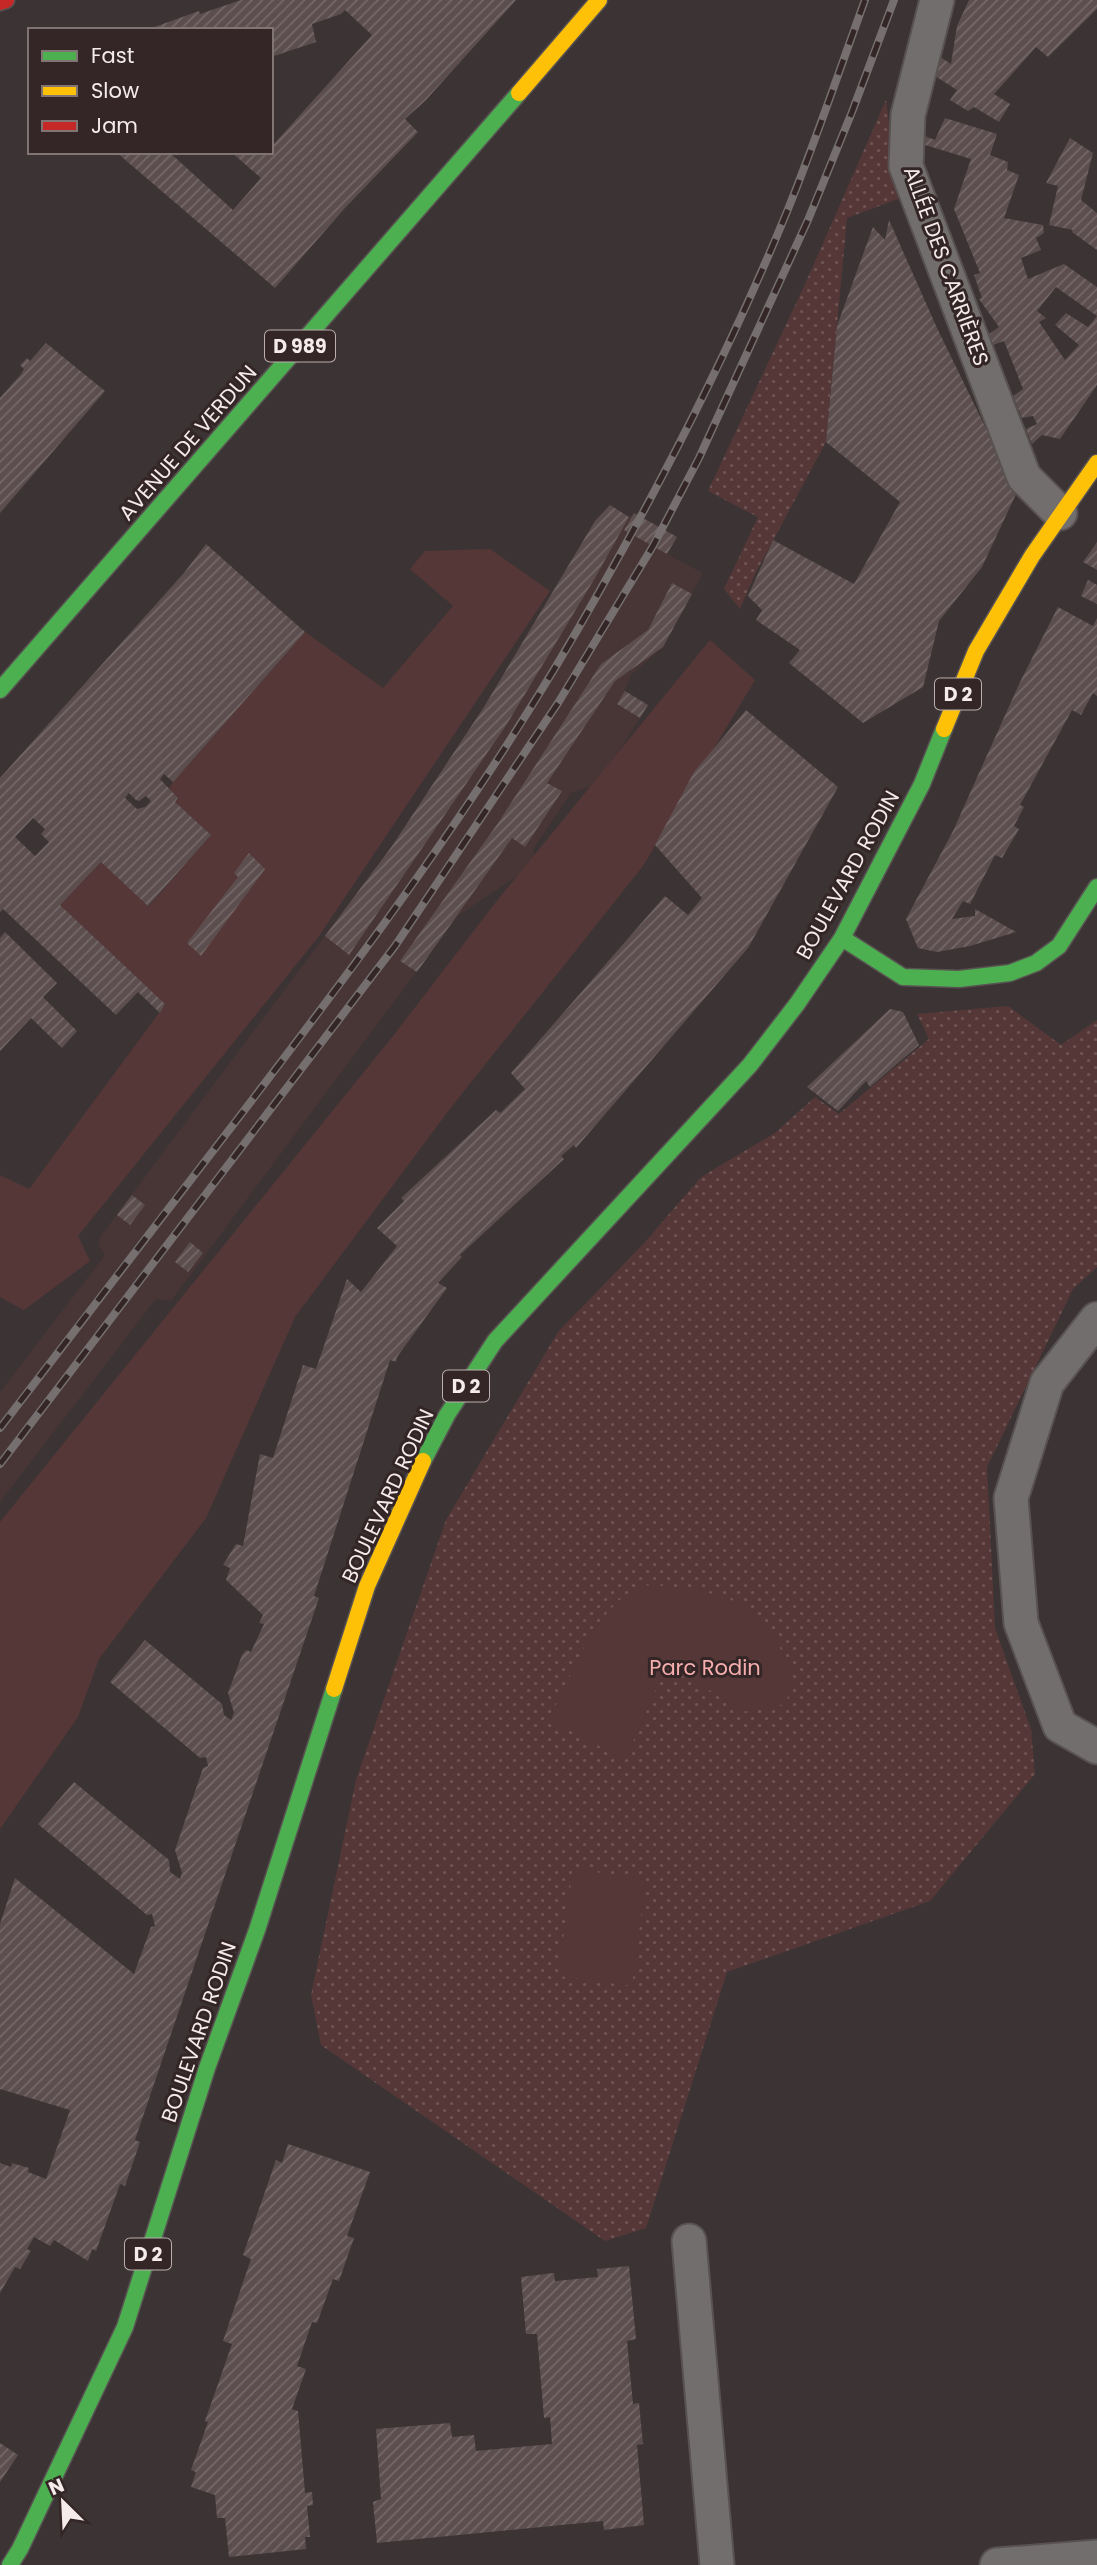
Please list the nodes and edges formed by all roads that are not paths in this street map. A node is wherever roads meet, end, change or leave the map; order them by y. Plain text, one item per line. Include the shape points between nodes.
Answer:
1 (6, 0) edge
2 (599, 0) edge
3 (937, 0) edge
4 (0, 2) edge
5 (1097, 463) edge
6 (1060, 513) junction
7 (0, 690) edge
8 (1097, 887) edge
9 (842, 939) junction
10 (1097, 1319) edge
11 (1097, 1747) edge
12 (690, 2241) dead end
13 (1097, 2557) edge
14 (10, 2565) edge
15 (717, 2565) edge
16 (997, 2565) edge

1 - 4 main road
2 - 7 main road, AVENUE DE VERDUN / D 989
3 - 6 street, ALLÉE DES CARRIÈRES via 908,115 906,166 1024,478
5 - 6 main road, BOULEVARD RODIN / D 2
6 - 9 main road, BOULEVARD RODIN / D 2 via 976,651 922,784
8 - 9 main road via 1059,946 1010,974 959,979 904,976
9 - 14 main road, BOULEVARD RODIN / D 2 via 750,1065 495,1342 435,1438 367,1586 125,2328
10 - 11 street via 1047,1383 1011,1499 1021,1623 1060,1726
12 - 15 street
13 - 16 street

